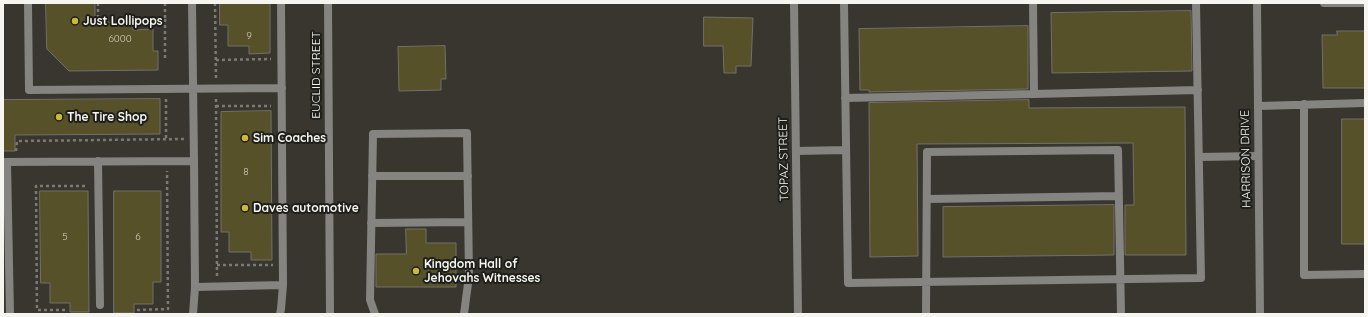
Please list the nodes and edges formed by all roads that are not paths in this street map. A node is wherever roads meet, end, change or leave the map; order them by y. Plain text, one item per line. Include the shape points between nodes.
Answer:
1 (28, 3) edge
2 (192, 3) edge
3 (281, 3) edge
4 (328, 3) edge
5 (794, 3) edge
6 (844, 3) edge
7 (1033, 3) edge
8 (1196, 3) edge
9 (1257, 3) edge
10 (1324, 3) edge
11 (1365, 3) edge
12 (282, 88) junction
13 (193, 89) junction
14 (1198, 90) junction
15 (1034, 94) junction
16 (845, 98) junction
17 (1365, 103) edge
18 (1304, 104) junction
19 (1258, 106) junction
20 (846, 150) junction
21 (796, 151) junction
22 (1258, 156) junction
23 (1199, 157) junction
24 (98, 161) junction
25 (194, 161) junction
26 (5, 162) edge
27 (372, 176) junction
28 (468, 176) junction
29 (1119, 196) junction
30 (927, 198) junction
31 (371, 222) junction
32 (468, 222) junction
33 (1365, 274) edge
34 (1120, 279) junction
35 (926, 282) junction
36 (283, 285) junction
37 (196, 287) junction
38 (100, 305) dead end
39 (10, 314) edge
40 (193, 314) edge
41 (280, 314) edge
42 (330, 314) edge
43 (375, 314) edge
44 (464, 314) edge
45 (798, 314) edge
46 (926, 314) edge
47 (1121, 314) edge
48 (1260, 314) edge

1 - 13 street via 29,90
2 - 13 street
3 - 12 street
4 - 42 street, EUCLID STREET
5 - 21 street, TOPAZ STREET
6 - 16 street
7 - 15 street
8 - 14 street
9 - 19 street, HARRISON DRIVE
10 - 11 street
12 - 13 street
12 - 36 street
13 - 25 street
14 - 15 street
14 - 23 street
15 - 16 street
16 - 20 street
17 - 18 street
18 - 19 street
18 - 33 street via 1304,275
19 - 22 street, HARRISON DRIVE
20 - 21 street
20 - 35 street via 848,283
21 - 45 street, TOPAZ STREET
22 - 23 street
22 - 48 street, HARRISON DRIVE
23 - 34 street via 1201,278
24 - 25 street
24 - 26 street
24 - 38 street
25 - 37 street
26 - 39 street
27 - 28 street
27 - 28 street via 373,134 467,133
27 - 31 street
28 - 32 street
29 - 30 street
29 - 30 street via 1118,150 927,152
29 - 34 street
30 - 35 street
31 - 32 street
31 - 43 street via 370,300
32 - 44 street via 469,276
34 - 35 street
34 - 47 street
35 - 46 street
36 - 37 street
36 - 41 street
37 - 40 street

